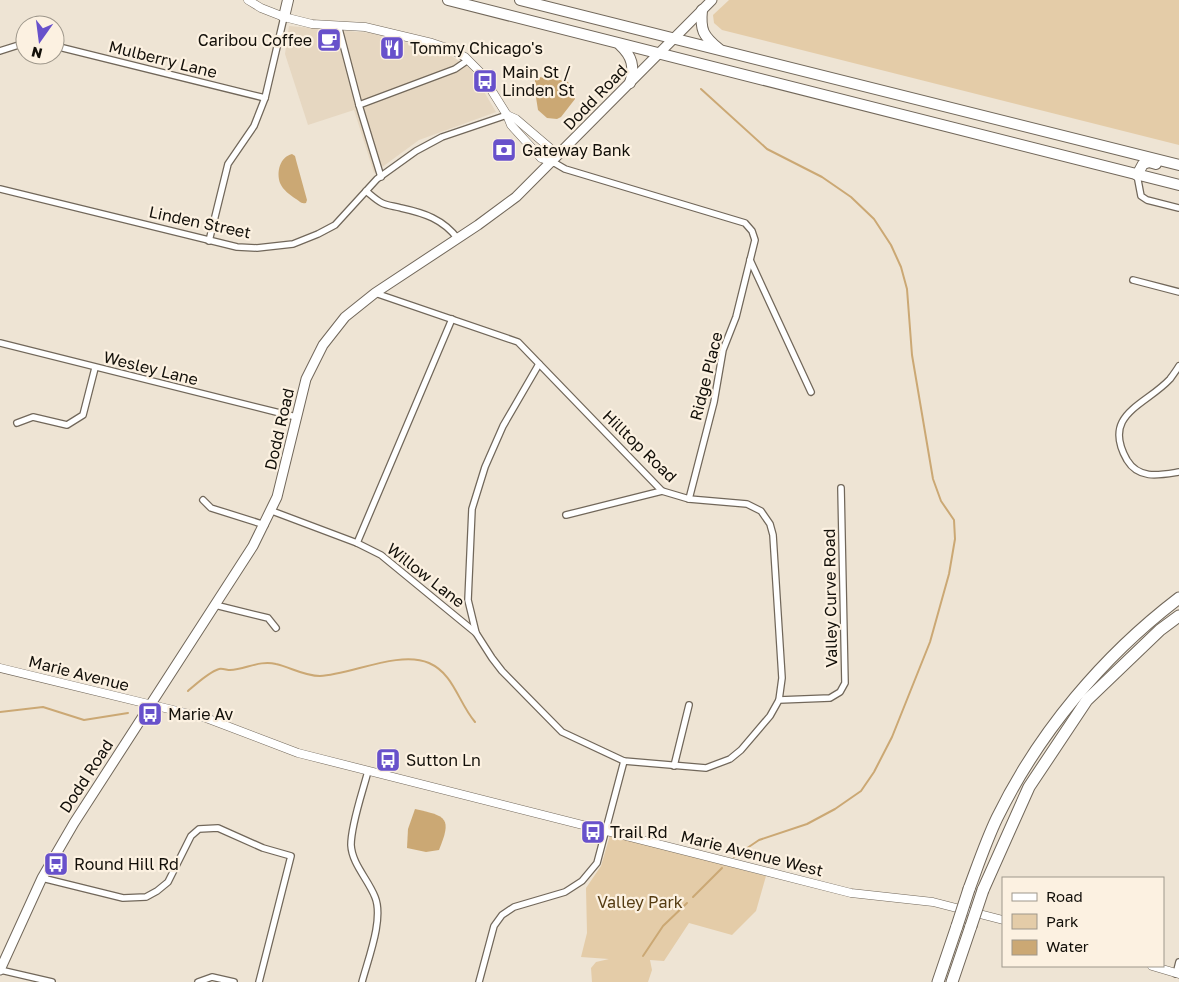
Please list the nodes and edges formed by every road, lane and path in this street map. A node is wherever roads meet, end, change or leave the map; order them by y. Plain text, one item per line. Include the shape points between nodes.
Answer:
1 (248, 0) edge
2 (288, 0) edge
3 (448, 0) edge
4 (520, 0) edge
5 (712, 0) edge
6 (702, 10) junction
7 (284, 17) junction
8 (338, 25) junction
9 (673, 39) junction
10 (619, 44) junction
11 (15, 46) edge
12 (65, 48) edge
13 (0, 51) edge
14 (722, 51) junction
15 (658, 54) junction
16 (468, 60) junction
17 (630, 83) junction
18 (265, 98) junction
19 (359, 106) junction
20 (507, 115) junction
21 (553, 162) junction
22 (1179, 165) edge
23 (1179, 170) edge
24 (1137, 174) junction
25 (380, 177) junction
26 (1179, 185) edge
27 (0, 188) edge
28 (366, 191) junction
29 (1179, 208) edge
30 (458, 239) junction
31 (209, 241) junction
32 (750, 260) junction
33 (1133, 280) dead end
34 (1179, 292) edge
35 (375, 293) junction
36 (452, 319) junction
37 (0, 344) edge
38 (539, 364) junction
39 (1179, 367) edge
40 (95, 368) junction
41 (811, 392) dead end
42 (296, 417) junction
43 (17, 423) dead end
44 (1179, 472) edge
45 (842, 488) dead end
46 (662, 491) junction
47 (690, 499) junction
48 (203, 500) dead end
49 (272, 511) junction
50 (566, 515) dead end
51 (265, 525) junction
52 (357, 543) junction
53 (1179, 598) edge
54 (215, 605) junction
55 (1179, 616) edge
56 (276, 628) dead end
57 (476, 633) junction
58 (0, 668) edge
59 (779, 700) junction
60 (151, 704) junction
61 (689, 705) dead end
62 (624, 761) junction
63 (674, 766) junction
64 (368, 770) junction
65 (607, 830) junction
66 (42, 878) junction
67 (1002, 920) edge
68 (1179, 962) edge
69 (1155, 967) edge
70 (0, 970) edge
71 (1178, 974) edge
72 (52, 982) edge
73 (198, 982) edge
74 (234, 982) edge
75 (259, 982) edge
76 (362, 982) edge
77 (479, 982) edge
78 (938, 982) edge
79 (952, 982) edge

1 - 7 street
2 - 7 highway
3 - 10 highway
4 - 9 highway
5 - 6 main road, Dodd Road
6 - 9 main road, Dodd Road
6 - 14 highway via 705,36
7 - 8 street via 312,24
7 - 18 street
8 - 16 street via 365,27 432,43
8 - 19 street
9 - 14 highway
9 - 15 main road, Dodd Road
10 - 15 highway
10 - 17 highway via 631,59
11 - 13 street
12 - 18 street, Mulberry Lane
14 - 22 highway
15 - 17 main road, Dodd Road
15 - 24 highway
16 - 19 street via 454,69
16 - 20 street
17 - 21 main road, Dodd Road
18 - 31 street via 254,126 228,164
19 - 25 street
20 - 21 street via 511,125 541,158
20 - 21 street via 550,148
20 - 25 street, Linden Street via 442,137 416,150
21 - 30 main road, Dodd Road via 516,197
21 - 32 street, Ridge Place via 565,170 745,223 755,240
23 - 24 highway via 1146,163
24 - 26 highway
24 - 29 street via 1141,196
25 - 28 street, Linden Street
27 - 31 street, Linden Street
28 - 30 street via 384,204 423,212 437,219
28 - 31 street, Linden Street via 335,225 293,244 258,248
30 - 35 main road, Dodd Road
32 - 41 street
32 - 47 street, Ridge Place via 736,317 723,350
33 - 34 street
35 - 36 street, Hilltop Road
35 - 42 main road, Dodd Road via 345,317 323,345 306,379
36 - 38 street, Hilltop Road via 518,342
36 - 52 street
37 - 40 street, Wesley Lane
38 - 46 street, Hilltop Road
38 - 57 street via 503,426 485,467 472,509 468,600
39 - 44 street via 1170,380 1127,414 1120,425 1119,438 1131,466 1139,472 1156,476
40 - 42 street, Wesley Lane
40 - 43 street via 83,416 67,425 33,417
42 - 49 main road, Dodd Road
45 - 59 street, Valley Curve Road via 845,683 840,692 830,698
46 - 47 street, Hilltop Road
46 - 50 street
47 - 59 street, Hilltop Road via 747,504 761,511 770,524 782,678
48 - 51 street via 211,508
49 - 51 main road, Dodd Road
49 - 52 street, Willow Lane
51 - 54 main road, Dodd Road
52 - 57 street, Willow Lane via 381,555
53 - 78 highway, bridge via 1120,648 1058,718 1015,784 982,853
54 - 56 street via 268,618
54 - 60 main road, Dodd Road
55 - 79 highway, bridge via 1087,700 1029,787 983,890
57 - 62 street via 502,671 562,732
58 - 60 street, Marie Avenue
59 - 63 street via 770,716 730,760 706,768
60 - 64 street, Marie Avenue West via 206,718 298,753
60 - 66 main road, Dodd Road
61 - 63 street
62 - 63 street
62 - 65 street
64 - 65 street, Marie Avenue West
64 - 76 street via 351,846 375,898 378,917
65 - 67 street, Marie Avenue West via 851,893 933,902
65 - 77 street via 597,863 582,882 565,892 514,907 502,915 494,926
66 - 70 main road, Dodd Road
66 - 75 street via 123,898 146,896 168,882 191,836 199,829 218,828 263,848 291,856
68 - 71 street
69 - 71 street
70 - 72 street
73 - 74 street via 212,977

